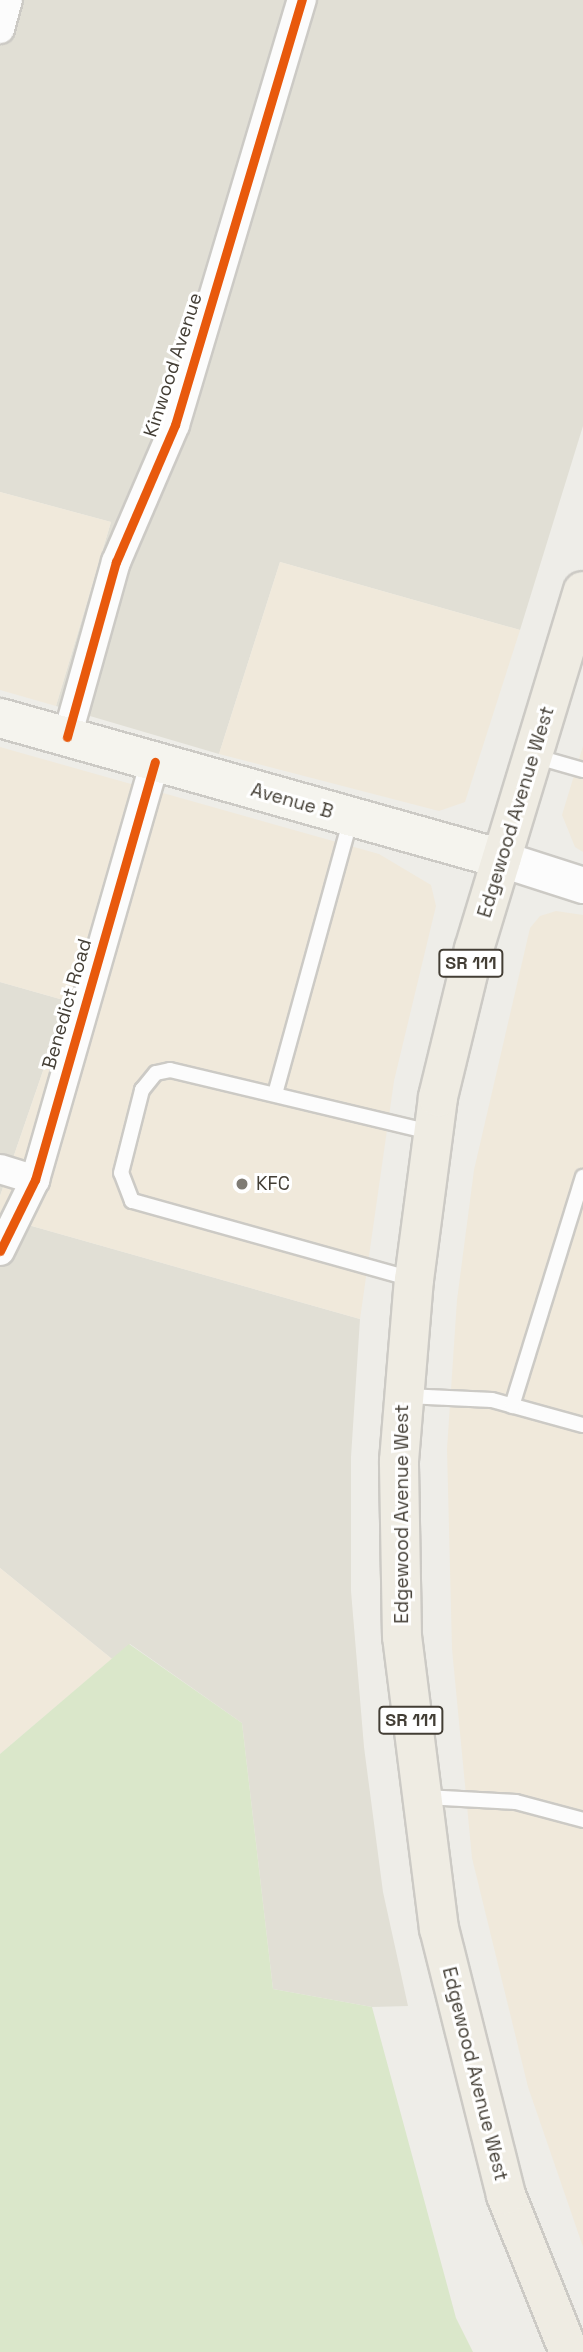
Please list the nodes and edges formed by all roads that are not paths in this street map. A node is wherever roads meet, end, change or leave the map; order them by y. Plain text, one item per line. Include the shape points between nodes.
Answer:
1 (8, 0) edge
2 (302, 0) edge
3 (0, 29) edge
4 (583, 591) edge
5 (575, 646) edge
6 (0, 718) edge
7 (67, 737) junction
8 (533, 756) junction
9 (155, 762) junction
10 (583, 770) edge
11 (351, 817) junction
12 (502, 859) junction
13 (583, 885) edge
14 (275, 1094) junction
15 (432, 1132) junction
16 (0, 1169) edge
17 (583, 1177) edge
18 (35, 1180) junction
19 (0, 1251) edge
20 (414, 1280) junction
21 (402, 1396) junction
22 (512, 1406) junction
23 (583, 1424) edge
24 (420, 1797) junction
25 (583, 1820) edge
26 (569, 2352) edge

1 - 3 street
2 - 7 street, Kinwood Avenue via 175,425 116,562
4 - 5 main road, Edgewood Avenue West / SR 111
5 - 8 main road, Edgewood Avenue West / SR 111
6 - 7 main road, Avenue B
7 - 9 main road, Avenue B
8 - 10 lane
8 - 12 main road, Edgewood Avenue West / SR 111
9 - 11 main road, Avenue B
9 - 18 street, Benedict Road
11 - 12 main road, Avenue B
11 - 14 lane
12 - 13 street, Avenue B
12 - 15 main road, Edgewood Avenue West / SR 111 via 474,949
14 - 15 lane
14 - 20 lane via 170,1070 156,1073 142,1090 121,1172 132,1201
15 - 20 main road, Edgewood Avenue West / SR 111
16 - 18 street
17 - 22 lane
18 - 19 street, Benedict Road
20 - 21 main road, Edgewood Avenue West / SR 111
21 - 22 lane via 492,1400
21 - 24 main road, Edgewood Avenue West / SR 111 via 402,1637
22 - 23 lane
24 - 25 lane via 516,1802
24 - 26 main road, Edgewood Avenue West / SR 111 via 439,1929 479,2104 506,2195

